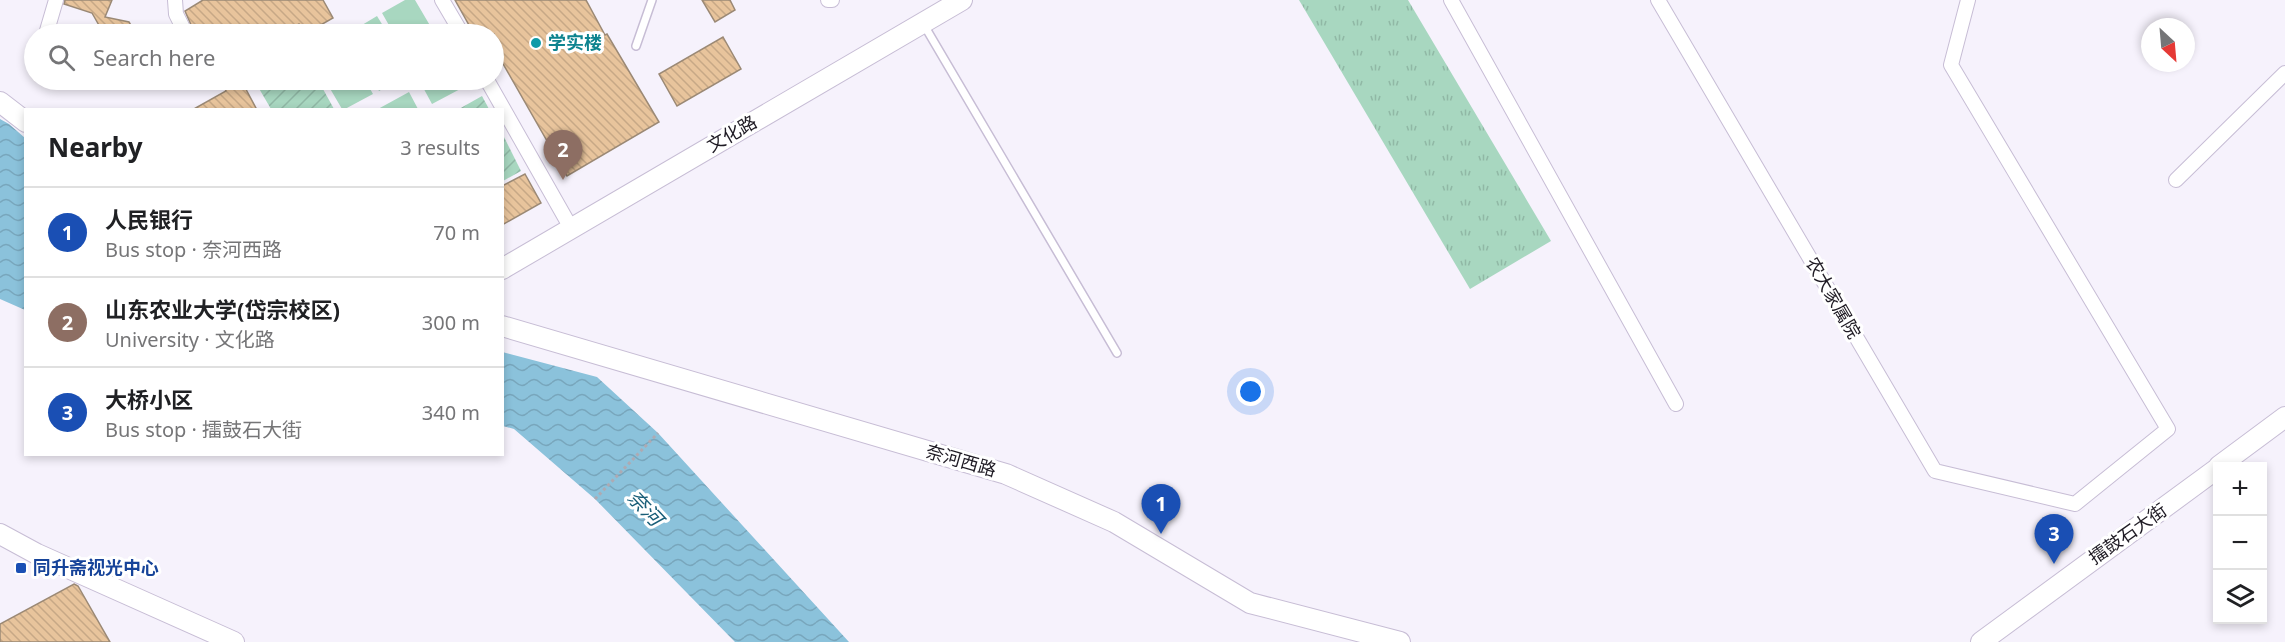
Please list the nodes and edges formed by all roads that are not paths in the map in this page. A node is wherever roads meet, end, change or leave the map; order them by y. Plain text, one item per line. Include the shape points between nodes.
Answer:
1 (56, 0) edge
2 (175, 0) edge
3 (442, 0) edge
4 (652, 0) edge
5 (962, 0) edge
6 (1451, 0) edge
7 (1658, 0) edge
8 (1968, 0) edge
9 (923, 22) junction
10 (49, 24) edge
11 (181, 24) edge
12 (456, 24) edge
13 (636, 46) dead end
14 (2285, 72) edge
15 (493, 90) edge
16 (0, 102) edge
17 (503, 108) edge
18 (504, 110) edge
19 (24, 120) edge
20 (2176, 180) dead end
21 (571, 228) junction
22 (504, 268) edge
23 (504, 327) edge
24 (1117, 352) dead end
25 (1676, 404) dead end
26 (2285, 417) edge
27 (2225, 462) edge
28 (2213, 471) edge
29 (0, 534) edge
30 (234, 642) edge
31 (1400, 642) edge
32 (1981, 642) edge

1 - 10 street
2 - 11 street
3 - 12 street
4 - 13 lane
5 - 9 street, 文化路
6 - 25 street
7 - 8 street, 农大家属院 via 1935,471 2075,504 2168,429 1951,65
9 - 21 street, 文化路
9 - 24 lane
14 - 20 street
15 - 17 street
16 - 19 street
18 - 21 street
21 - 22 street, 文化路
23 - 31 street, 奈河西路 via 1006,474 1114,522 1250,603
26 - 27 street, 擂鼓石大街
28 - 32 street, 擂鼓石大街
29 - 30 street

